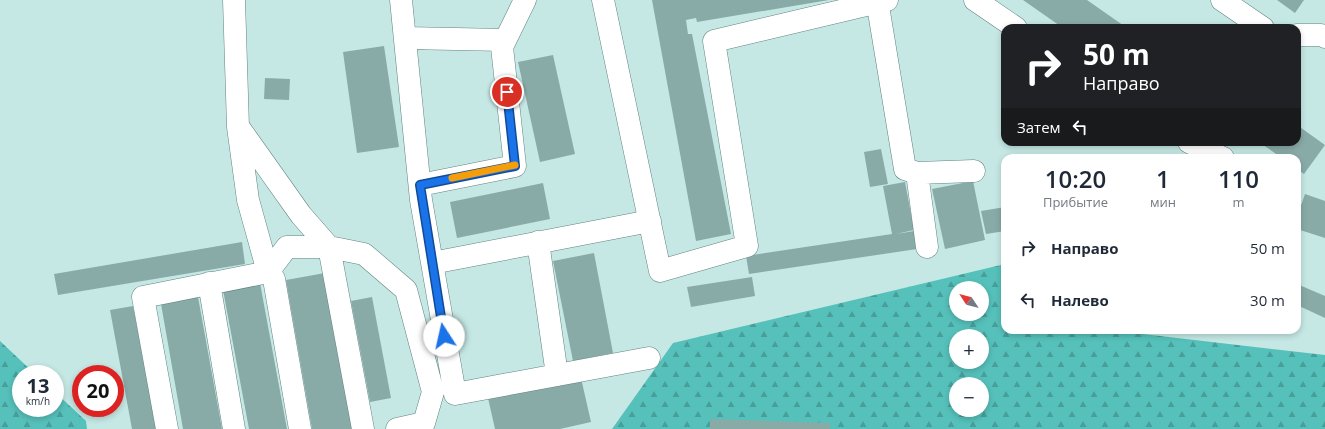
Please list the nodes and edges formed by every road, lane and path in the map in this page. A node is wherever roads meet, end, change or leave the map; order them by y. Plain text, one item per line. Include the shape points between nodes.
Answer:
1 (234, 0) edge
2 (401, 0) edge
3 (525, 0) edge
4 (603, 0) edge
5 (881, 0) edge
6 (975, 0) edge
7 (1222, 0) edge
8 (1010, 24) edge
9 (1258, 24) edge
10 (1301, 35) edge
11 (1325, 37) edge
12 (405, 38) junction
13 (505, 40) junction
14 (238, 127) junction
15 (1198, 146) edge
16 (1214, 154) edge
17 (974, 171) dead end
18 (916, 173) junction
19 (420, 185) junction
20 (650, 221) junction
21 (538, 242) junction
22 (329, 247) junction
23 (928, 247) dead end
24 (432, 263) junction
25 (268, 272) junction
26 (209, 283) junction
27 (649, 358) dead end
28 (556, 375) junction
29 (455, 394) junction
30 (431, 400) junction
31 (167, 429) edge
32 (234, 429) edge
33 (300, 429) edge
34 (364, 429) edge
35 (397, 429) edge

1 - 14 lane
2 - 12 lane
3 - 13 lane
4 - 20 lane
5 - 18 lane via 905,169
5 - 20 lane via 714,42 747,246 660,271
6 - 8 lane
7 - 9 lane
10 - 11 lane
12 - 13 lane
12 - 19 lane
13 - 19 lane via 502,47 515,166
14 - 22 lane
14 - 25 lane via 248,200
15 - 16 lane
17 - 18 lane
18 - 23 lane
19 - 24 lane
20 - 21 lane
21 - 24 lane
21 - 28 lane
22 - 25 lane via 287,247
22 - 30 lane via 364,254 406,290 434,392
22 - 34 lane
24 - 29 lane
25 - 26 lane
25 - 33 lane via 274,279
26 - 31 lane via 143,297
26 - 32 lane
27 - 28 lane
28 - 29 lane
29 - 30 lane
30 - 35 lane via 424,423

